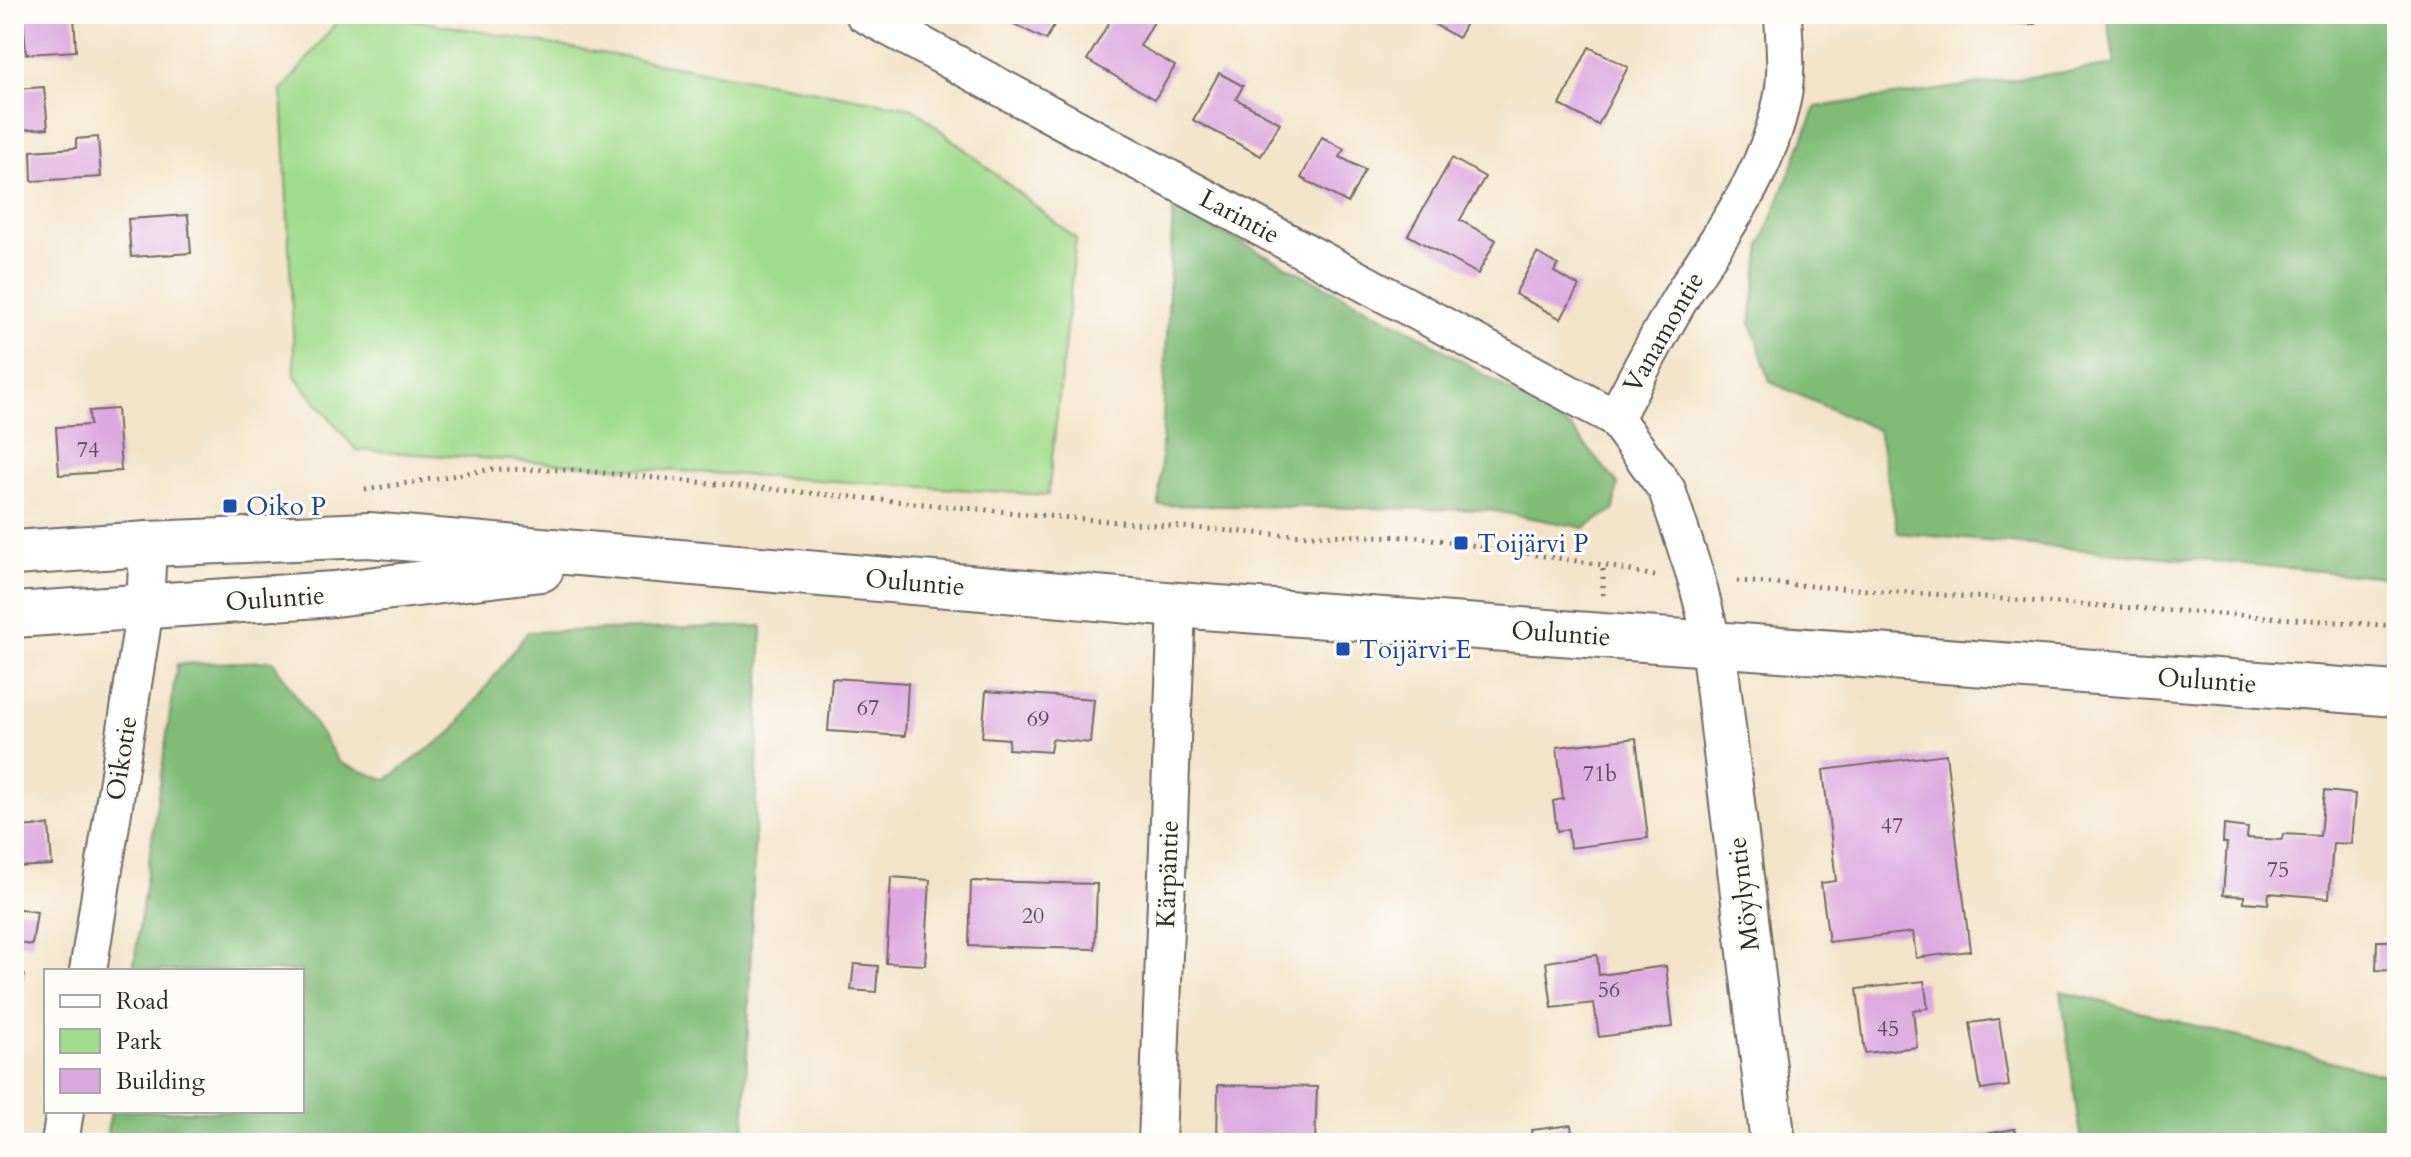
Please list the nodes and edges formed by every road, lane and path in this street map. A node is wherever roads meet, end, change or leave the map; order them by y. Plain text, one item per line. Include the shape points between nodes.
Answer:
1 (864, 14) edge
2 (1783, 14) edge
3 (1615, 418) junction
4 (361, 490) dead end
5 (148, 544) junction
6 (14, 553) edge
7 (629, 558) junction
8 (1696, 578) junction
9 (1177, 605) junction
10 (145, 608) junction
11 (14, 615) edge
12 (2397, 626) edge
13 (1713, 644) junction
14 (2397, 694) edge
15 (88, 969) edge
16 (65, 1113) edge
17 (60, 1143) edge
18 (1157, 1143) edge
19 (1773, 1143) edge

1 - 3 street, Larintie
2 - 3 street, Vanamontie via 1782,98 1761,166
3 - 8 street, Vanamontie via 1667,490
4 - 8 path via 493,469 573,470 1268,534 1418,537 1654,576
5 - 6 main road, Ouluntie
5 - 7 main road, Ouluntie via 369,535
5 - 10 street, Oikotie
7 - 9 main road, Ouluntie
7 - 10 main road, Ouluntie via 334,594
8 - 12 path
8 - 13 street, Vanamontie
9 - 13 main road, Ouluntie
9 - 18 street, Kärpäntie
10 - 11 main road, Ouluntie
10 - 15 street, Oikotie
13 - 14 main road, Ouluntie
13 - 19 main road, Möylyntie
16 - 17 street

